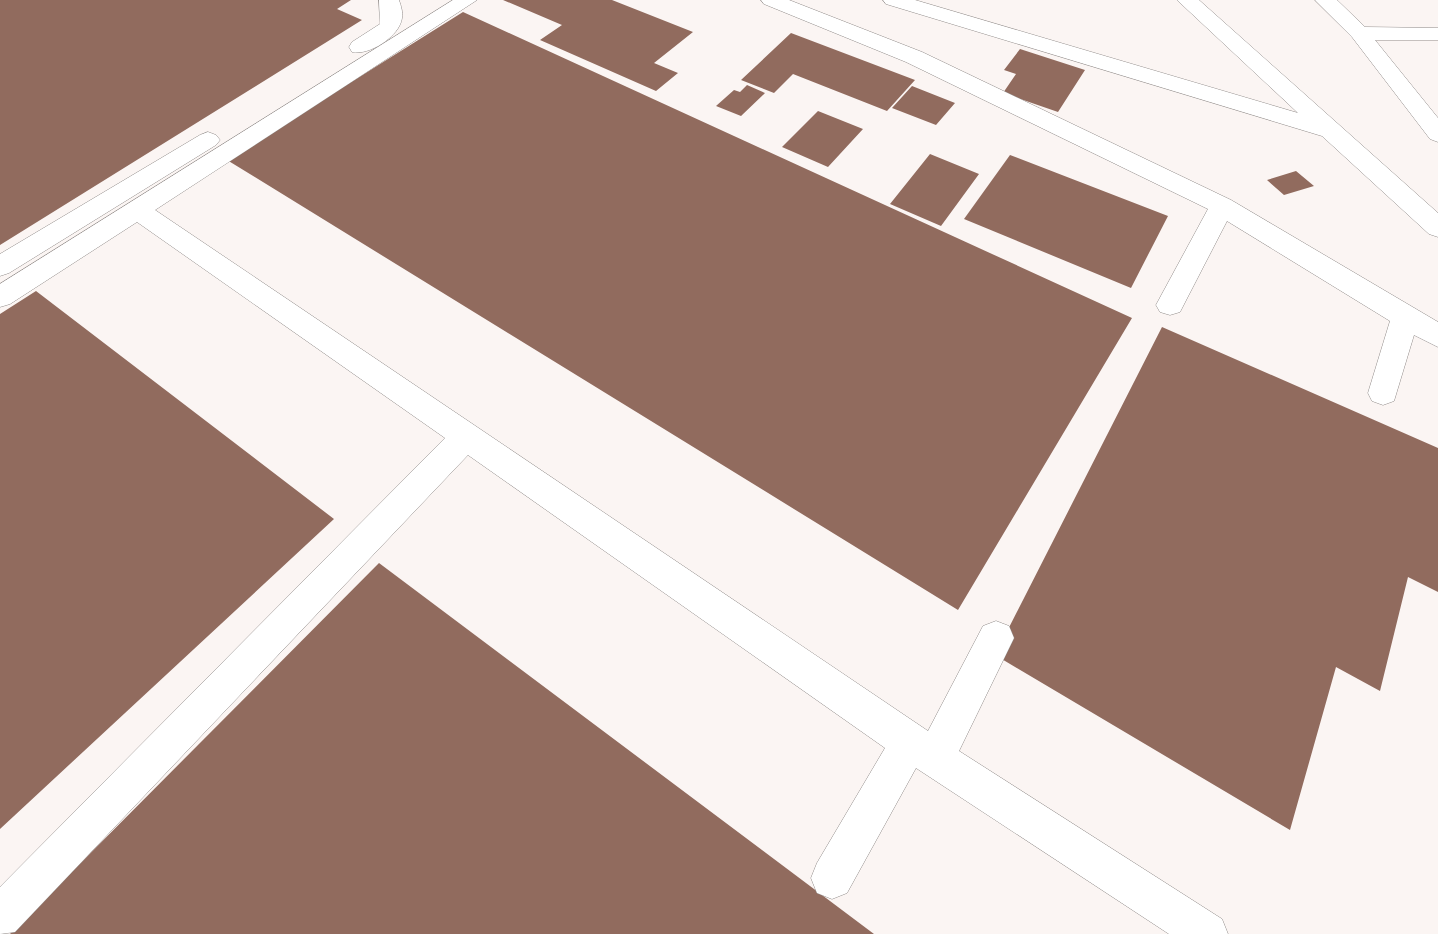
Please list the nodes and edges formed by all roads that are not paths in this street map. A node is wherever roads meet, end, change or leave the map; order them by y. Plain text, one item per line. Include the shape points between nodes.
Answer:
1 (389, 0) edge
2 (467, 0) edge
3 (771, 0) edge
4 (893, 0) edge
5 (1187, 0) edge
6 (1325, 0) edge
7 (1360, 33) junction
8 (1438, 34) edge
9 (1329, 130) junction
10 (1438, 134) edge
11 (1222, 206) junction
12 (137, 210) junction
13 (1438, 228) edge
14 (0, 266) edge
15 (0, 297) edge
16 (1170, 305) dead end
17 (1406, 315) junction
18 (1438, 336) edge
19 (1383, 393) dead end
20 (467, 436) junction
21 (996, 638) dead end
22 (922, 750) junction
23 (832, 878) dead end
24 (0, 916) edge
25 (1207, 934) edge

1 - 14 street via 394,15 391,26
2 - 12 street
3 - 11 street via 914,57
4 - 9 street
5 - 9 street
6 - 7 street
7 - 8 street
7 - 10 street
9 - 13 street
11 - 16 street
11 - 17 street
12 - 15 street
12 - 20 street
17 - 18 street
17 - 19 street
20 - 22 street
20 - 24 street
21 - 22 street
22 - 23 street
22 - 25 street

